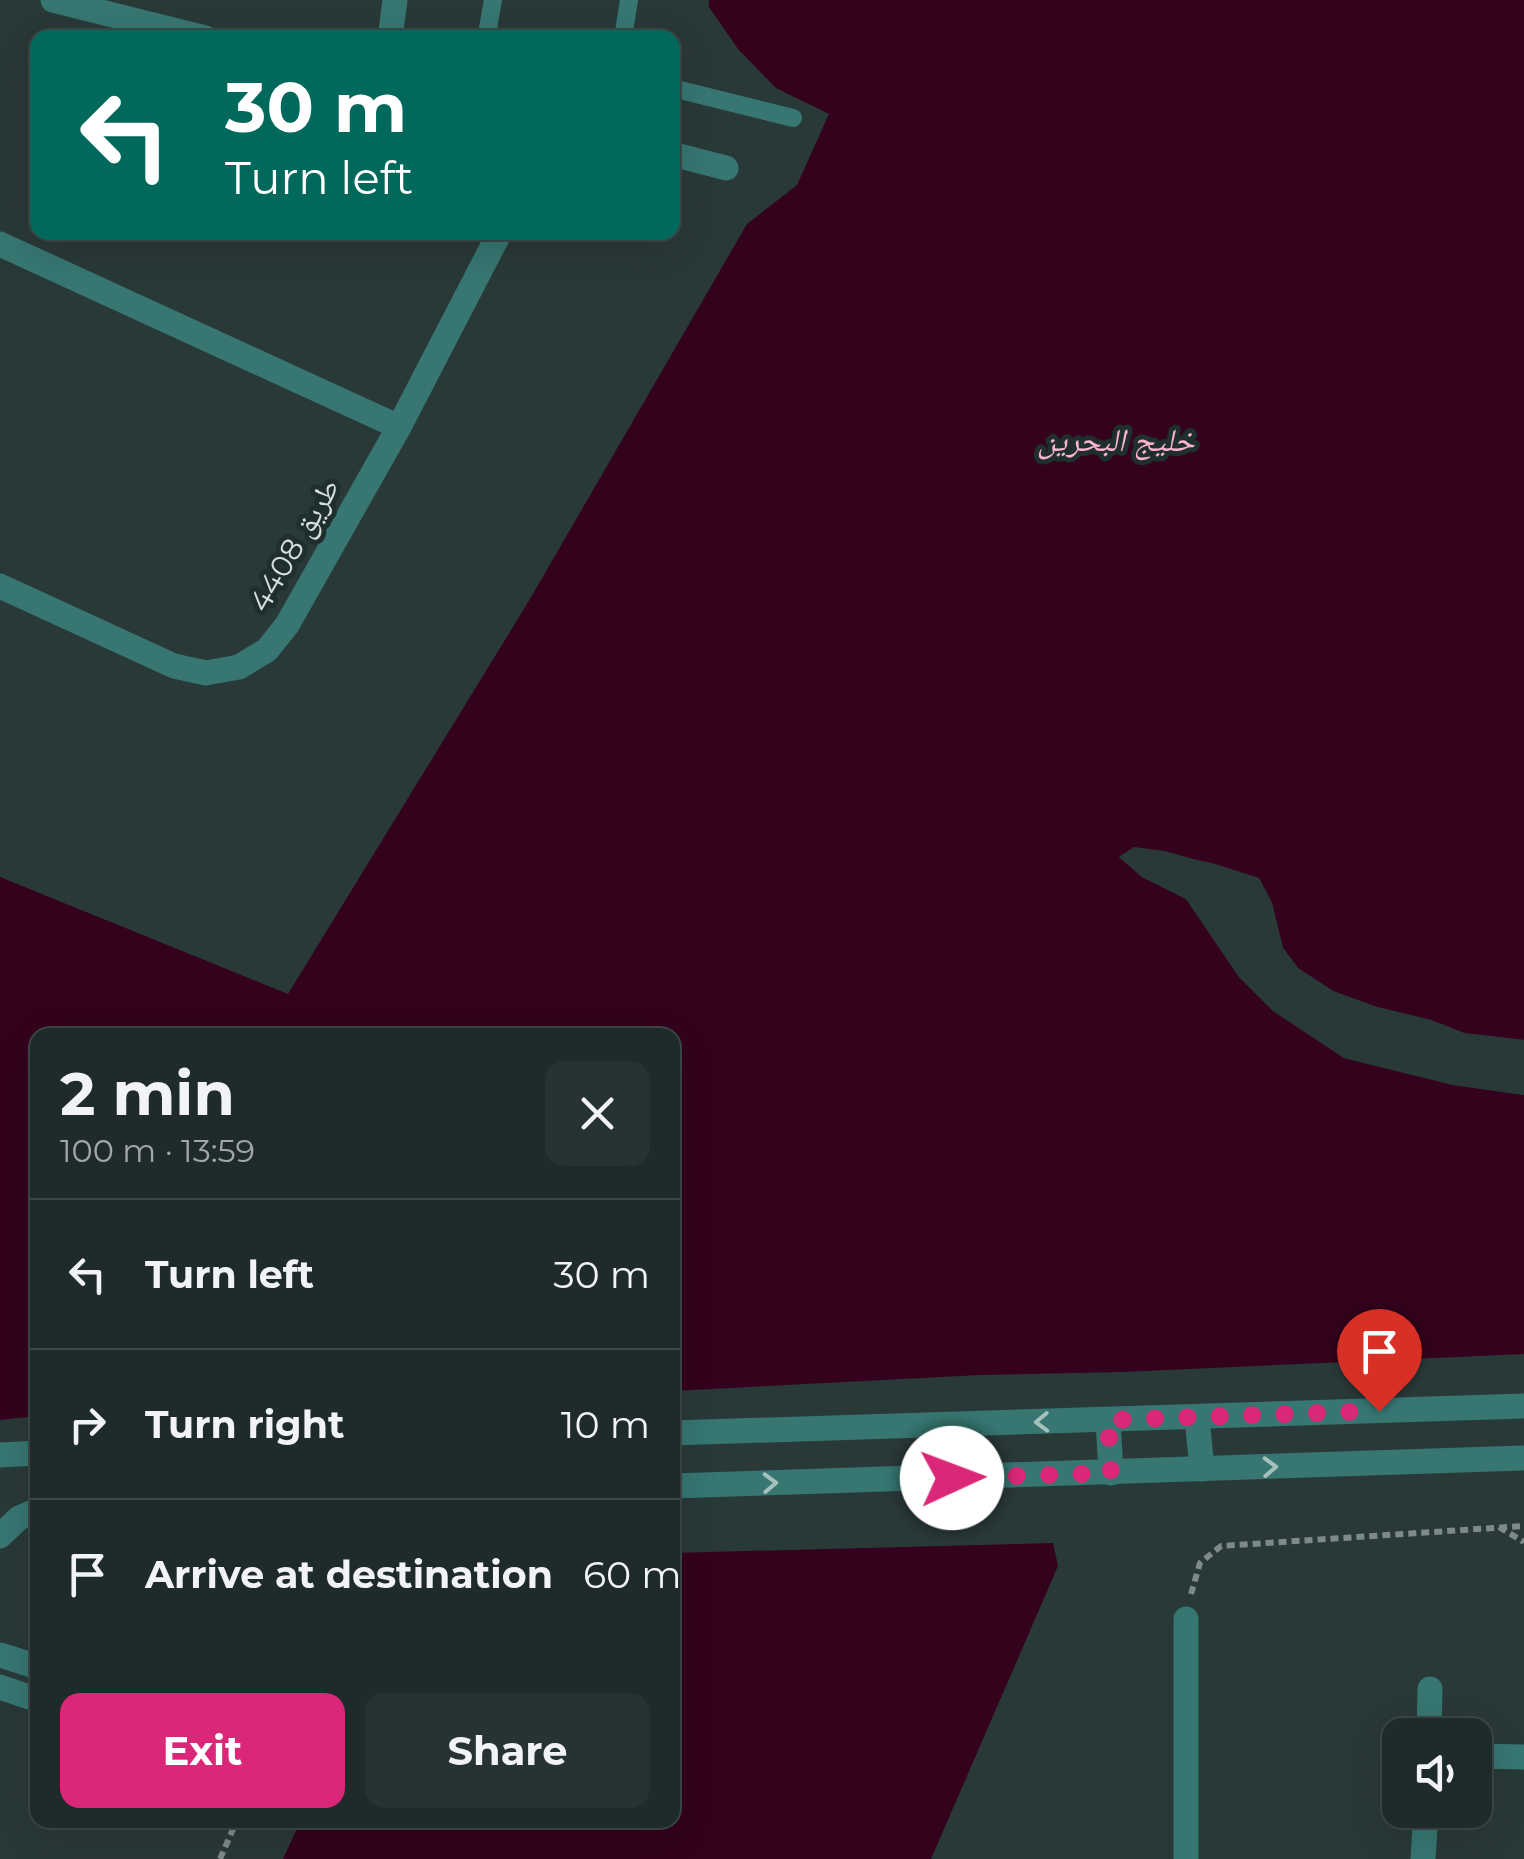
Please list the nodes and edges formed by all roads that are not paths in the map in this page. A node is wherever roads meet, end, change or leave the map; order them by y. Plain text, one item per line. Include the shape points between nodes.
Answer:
1 (53, 0) edge
2 (394, 0) edge
3 (493, 0) edge
4 (629, 0) edge
5 (173, 30) edge
6 (391, 30) edge
7 (489, 30) edge
8 (624, 30) edge
9 (680, 90) edge
10 (793, 118) dead end
11 (680, 156) edge
12 (726, 168) dead end
13 (496, 240) edge
14 (0, 244) edge
15 (399, 427) junction
16 (0, 586) edge
17 (1524, 1406) edge
18 (1197, 1418) junction
19 (1108, 1420) junction
20 (680, 1433) edge
21 (30, 1454) edge
22 (0, 1456) edge
23 (1524, 1458) edge
24 (1202, 1469) junction
25 (1111, 1473) junction
26 (680, 1486) edge
27 (0, 1507) edge
28 (30, 1508) edge
29 (30, 1512) edge
30 (0, 1536) edge
31 (1186, 1619) road end
32 (2, 1652) edge
33 (30, 1664) edge
34 (0, 1687) edge
35 (1430, 1689) dead end
36 (30, 1697) edge
37 (1429, 1718) edge
38 (1492, 1756) edge
39 (1524, 1757) edge
40 (1425, 1828) edge
41 (1186, 1859) edge
42 (1423, 1859) edge

1 - 5 street
2 - 6 street
3 - 7 lane
4 - 8 lane
9 - 10 lane
11 - 12 street
13 - 15 street, طريق 4408
14 - 15 street
15 - 16 street, طريق 4408 via 287,625 267,650 239,667 206,672 174,666
17 - 18 street
18 - 19 street
18 - 24 street
19 -> 20 street
19 - 25 street
21 - 22 street
24 -> 23 street
24 - 25 street
26 -> 25 street
27 - 28 street
29 - 30 street
31 - 41 street
32 - 33 street
34 - 36 street
35 - 37 street
38 - 39 street
40 - 42 street

